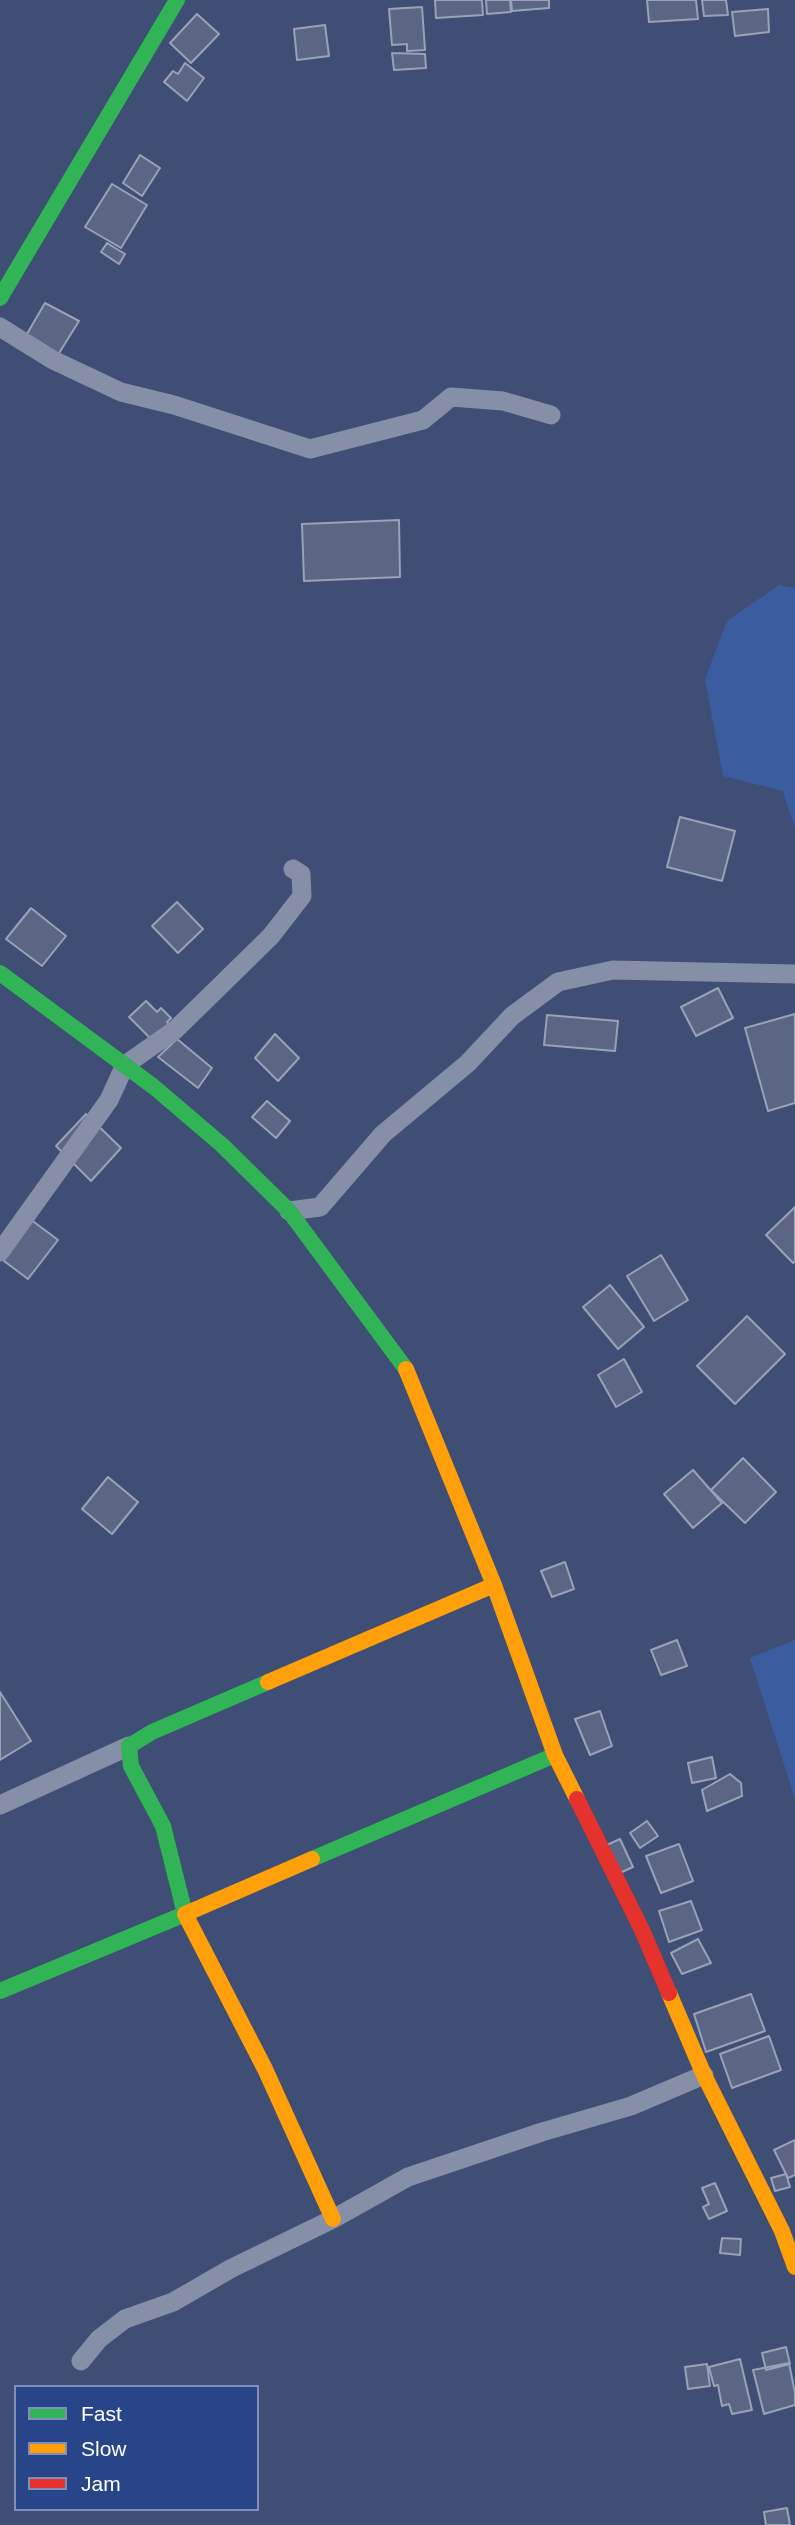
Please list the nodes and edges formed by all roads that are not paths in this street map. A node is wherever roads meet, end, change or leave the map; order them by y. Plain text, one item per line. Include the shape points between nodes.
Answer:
1 (177, 0) edge
2 (0, 298) edge
3 (0, 327) edge
4 (551, 415) dead end
5 (293, 869) dead end
6 (0, 973) edge
7 (795, 974) edge
8 (125, 1065) junction
9 (289, 1211) junction
10 (0, 1252) edge
11 (494, 1585) junction
12 (130, 1746) junction
13 (555, 1755) junction
14 (0, 1805) edge
15 (185, 1914) junction
16 (0, 1991) edge
17 (704, 2075) junction
18 (332, 2219) junction
19 (795, 2267) edge
20 (81, 2361) dead end

1 - 2 street
3 - 4 street via 53,360 121,392 310,449 423,420 451,397 503,401
5 - 8 street via 301,874 302,896 271,936 175,1030
6 - 8 street
7 - 9 street via 612,970 558,982 512,1016 468,1063 383,1134 320,1207
8 - 9 street via 222,1146
8 - 10 street via 109,1100
9 - 11 street via 410,1374
11 - 12 street via 152,1732
11 - 13 street
12 - 14 street
12 - 15 street via 131,1766 163,1826
13 - 15 street
13 - 17 street via 642,1930
15 - 16 street
15 - 18 street via 265,2069
17 - 18 street via 631,2106 408,2177
17 - 19 street via 782,2231
18 - 20 street via 173,2302 125,2319

